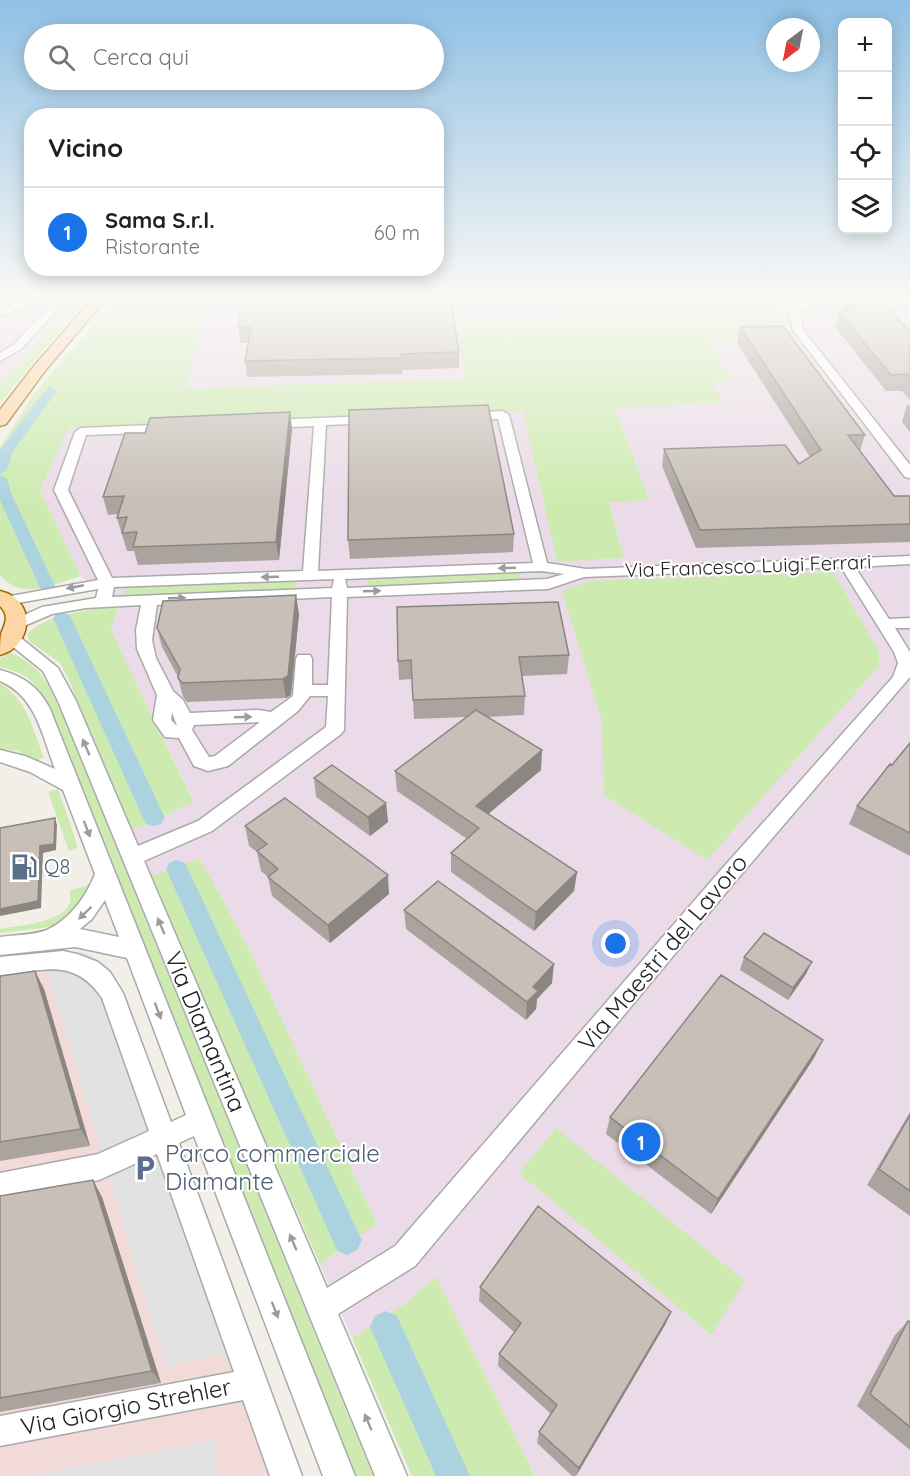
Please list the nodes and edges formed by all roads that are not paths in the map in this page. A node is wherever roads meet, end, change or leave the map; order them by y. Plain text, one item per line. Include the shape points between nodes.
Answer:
1 (43, 364) edge
2 (824, 364) edge
3 (457, 417) edge
4 (389, 420) edge
5 (0, 421) edge
6 (320, 422) junction
7 (249, 425) edge
8 (189, 428) edge
9 (910, 474) edge
10 (910, 560) edge
11 (845, 562) junction
12 (541, 567) junction
13 (586, 573) junction
14 (310, 576) junction
15 (107, 583) junction
16 (340, 583) junction
17 (2, 598) edge
18 (150, 600) junction
19 (103, 601) junction
20 (272, 602) junction
21 (290, 608) edge
22 (168, 613) edge
23 (910, 623) edge
24 (885, 624) junction
25 (9, 637) edge
26 (304, 659) dead end
27 (0, 675) edge
28 (336, 690) junction
29 (302, 691) junction
30 (272, 720) junction
31 (184, 725) junction
32 (0, 756) edge
33 (71, 786) junction
34 (132, 857) junction
35 (105, 875) junction
36 (50, 939) junction
37 (0, 946) edge
38 (135, 951) junction
39 (0, 967) edge
40 (201, 1121) junction
41 (164, 1136) junction
42 (0, 1186) edge
43 (320, 1308) junction
44 (252, 1383) junction
45 (0, 1431) edge
46 (286, 1476) edge
47 (339, 1476) edge
48 (391, 1476) edge

1 - 5 main road
2 - 9 street
3 - 12 street via 503,415
4 - 6 street
6 - 7 street
6 - 14 street
8 - 15 street via 81,432 61,490
10 - 11 street, Via Francesco Luigi Ferrari
11 - 13 street, Via Francesco Luigi Ferrari
11 - 24 street, Via Maestri del Lavoro
12 - 13 street, Via Francesco Luigi Ferrari
12 -> 16 street, Via Francesco Luigi Ferrari
16 -> 13 street, Via Francesco Luigi Ferrari via 548,584
14 -> 15 street, Via Francesco Luigi Ferrari
14 - 16 street, Via Francesco Luigi Ferrari
15 -> 17 street, Via Francesco Luigi Ferrari
15 - 19 street
16 - 20 street, Via Francesco Luigi Ferrari
16 - 28 street
17 - 25 main road via 17,615
18 - 19 street, Via Francesco Luigi Ferrari
18 -> 20 street, Via Francesco Luigi Ferrari
18 - 31 street via 142,635 143,650 165,695 162,715 166,727 171,733
19 - 25 street, Via Francesco Luigi Ferrari via 48,610
20 - 21 street
20 - 22 street
23 - 24 street
24 - 43 street, Via Maestri del Lavoro via 906,663 901,679 405,1256
34 -> 25 street, Via Diamantina via 56,677 40,659
26 - 29 street
27 - 33 street, Via Diamantina via 21,684 38,701
28 - 29 street
28 - 34 street via 335,730 205,826
29 - 30 street via 302,700 297,705
31 -> 30 street via 258,716
30 - 31 street via 270,727 212,764 201,761
32 - 33 street via 40,768
33 -> 35 street, Via Diamantina
43 -> 34 street, Via Diamantina
35 -> 36 street via 99,895 87,912
35 - 38 street, Via Diamantina
36 - 37 street
36 - 38 street via 94,941
38 -> 40 street, Via Diamantina
39 - 41 street, Via Giorgio Strehler via 60,960 80,963 101,976 112,993
40 - 41 street
40 -> 47 street, Via Diamantina
41 - 42 street via 99,1167
41 - 44 street, Via Giorgio Strehler
48 -> 43 street, Via Diamantina
44 - 45 street, Via Giorgio Strehler
44 - 46 street, Via Giorgio Strehler

